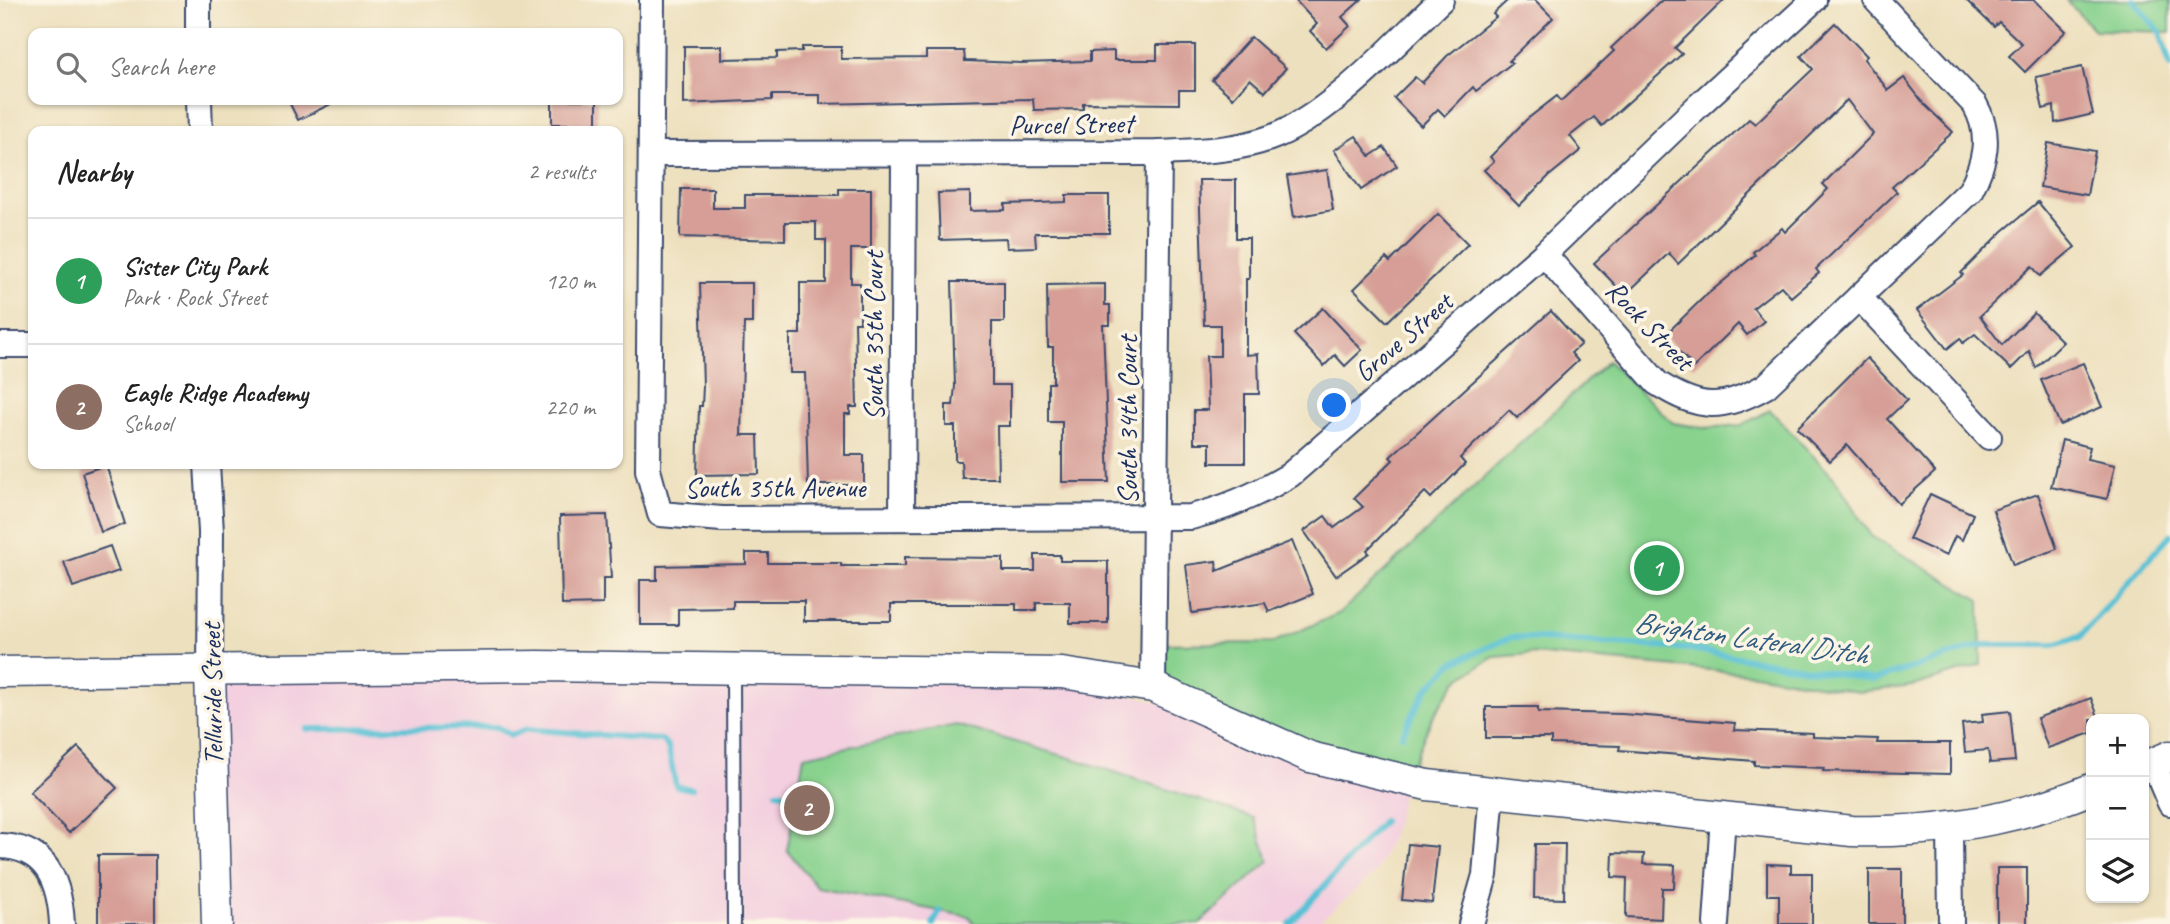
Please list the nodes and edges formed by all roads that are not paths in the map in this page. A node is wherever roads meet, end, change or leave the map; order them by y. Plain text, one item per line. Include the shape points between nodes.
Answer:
1 (198, 0) edge
2 (652, 0) edge
3 (1441, 0) edge
4 (1814, 0) edge
5 (1875, 0) edge
6 (198, 28) edge
7 (199, 105) edge
8 (200, 126) edge
9 (1158, 153) junction
10 (651, 154) junction
11 (904, 155) junction
12 (1544, 254) junction
13 (1859, 297) junction
14 (0, 345) edge
15 (28, 345) edge
16 (1989, 437) dead end
17 (207, 469) edge
18 (902, 517) junction
19 (1157, 518) junction
20 (733, 668) junction
21 (0, 672) edge
22 (210, 672) junction
23 (1153, 687) junction
24 (2156, 762) edge
25 (1492, 791) junction
26 (2086, 791) edge
27 (2170, 803) edge
28 (1723, 816) junction
29 (1950, 827) junction
30 (0, 846) edge
31 (62, 924) edge
32 (217, 924) edge
33 (734, 924) edge
34 (1471, 924) edge
35 (1716, 924) edge
36 (1951, 924) edge

1 - 6 street
2 - 10 street, South 35th Avenue
3 - 9 street, Purcel Street via 1343,91 1298,124 1271,138 1231,148
4 - 12 street, Grove Street
5 - 13 street, Rock Street via 1975,105 1982,117 1986,150 1969,191
7 - 8 street
9 - 11 street, Purcel Street
9 - 19 street, South 34th Court
10 - 11 street, Purcel Street
10 - 18 street, South 35th Avenue via 648,470 660,514 722,520
11 - 18 street, South 35th Court
12 - 13 street, Rock Street via 1657,383 1695,403 1716,406 1742,400 1766,386
12 - 19 street, Grove Street via 1290,475 1226,508 1191,517
13 - 16 street
14 - 15 street
17 - 22 street, Telluride Street
18 - 19 street, Grove Street
19 - 23 street, South 34th Court
20 - 22 street
20 - 23 street via 1062,673
20 - 33 lane
21 - 22 street
22 - 32 street, Telluride Street
23 - 25 street via 1310,757 1427,785
24 - 27 street
25 - 28 street
25 - 34 street via 1485,875
26 - 29 street via 2034,811
28 - 29 street via 1853,831
28 - 35 street
29 - 36 street
30 - 31 street via 30,854 48,869 58,885

